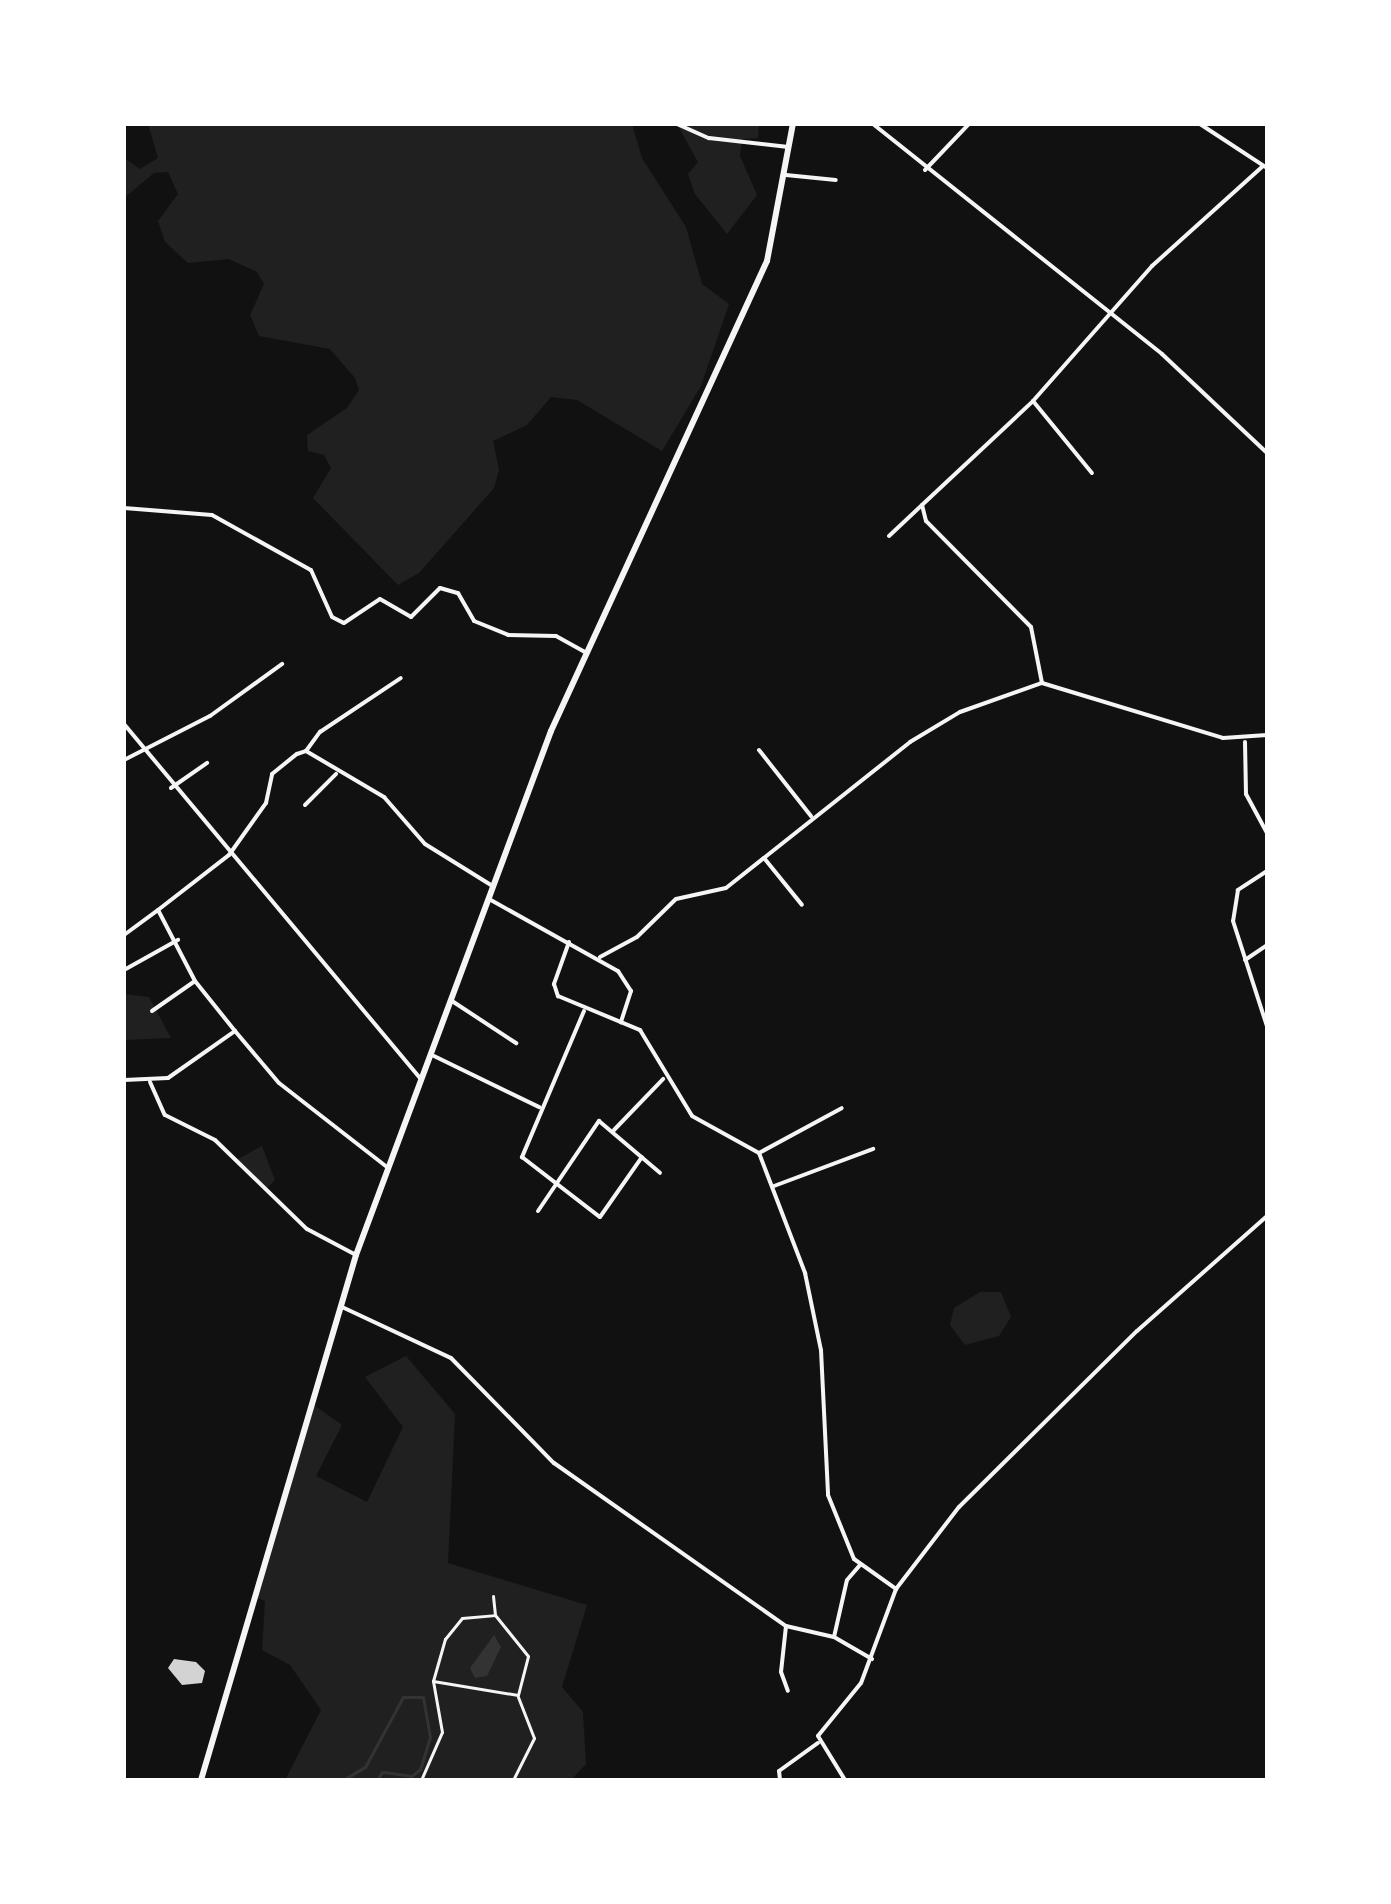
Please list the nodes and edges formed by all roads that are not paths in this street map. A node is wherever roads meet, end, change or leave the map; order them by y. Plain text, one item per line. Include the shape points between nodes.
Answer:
1 (677, 124) edge
2 (793, 124) edge
3 (969, 124) edge
4 (1200, 124) edge
5 (875, 125) edge
6 (790, 147) junction
7 (1265, 167) edge
8 (925, 170) junction
9 (786, 175) junction
10 (836, 180) dead end
11 (1108, 312) junction
12 (1033, 401) junction
13 (1267, 453) edge
14 (1092, 473) dead end
15 (922, 505) junction
16 (124, 508) edge
17 (889, 536) dead end
18 (585, 652) junction
19 (282, 664) dead end
20 (401, 678) dead end
21 (1042, 683) junction
22 (124, 724) edge
23 (1267, 735) edge
24 (1245, 742) junction
25 (141, 748) junction
26 (759, 750) dead end
27 (306, 751) junction
28 (124, 760) edge
29 (207, 763) dead end
30 (336, 774) junction
31 (171, 788) junction
32 (305, 805) dead end
33 (811, 816) junction
34 (1267, 833) edge
35 (229, 855) junction
36 (764, 858) junction
37 (1267, 871) edge
38 (494, 887) junction
39 (489, 899) junction
40 (802, 905) dead end
41 (158, 910) junction
42 (124, 935) edge
43 (178, 940) junction
44 (569, 942) junction
45 (1267, 945) edge
46 (600, 957) junction
47 (1245, 960) junction
48 (124, 970) edge
49 (195, 981) junction
50 (452, 1001) junction
51 (152, 1011) dead end
52 (584, 1011) junction
53 (621, 1022) junction
54 (1267, 1026) edge
55 (235, 1031) junction
56 (516, 1043) dead end
57 (434, 1056) junction
58 (663, 1079) junction
59 (124, 1080) edge
60 (422, 1081) junction
61 (150, 1082) junction
62 (539, 1107) junction
63 (842, 1108) dead end
64 (614, 1130) junction
65 (873, 1149) dead end
66 (759, 1153) junction
67 (642, 1157) junction
68 (391, 1169) junction
69 (660, 1173) dead end
70 (556, 1184) junction
71 (774, 1186) junction
72 (538, 1211) dead end
73 (1267, 1216) edge
74 (356, 1255) junction
75 (340, 1306) junction
76 (860, 1565) junction
77 (896, 1589) junction
78 (493, 1596) dead end
79 (495, 1615) junction
80 (786, 1626) junction
81 (834, 1637) junction
82 (872, 1659) junction
83 (433, 1681) junction
84 (788, 1691) dead end
85 (518, 1695) junction
86 (818, 1743) junction
87 (201, 1780) edge
88 (421, 1780) edge
89 (513, 1780) edge
90 (780, 1780) edge
91 (845, 1780) edge

1 - 6 street via 709,138
2 - 6 highway
3 - 8 street
4 - 7 street
5 - 8 street
6 - 9 highway
7 - 11 street
8 - 11 street
9 - 10 street
9 - 18 highway via 767,261 731,350
11 - 12 street
11 - 13 street
12 - 14 street
12 - 15 street
15 - 17 street
15 - 21 street via 926,521 1031,627
16 - 18 street via 212,515 311,570 332,617 344,623 380,599 411,617 440,588 458,593 474,621 508,635 556,636
18 - 38 highway
19 - 25 street via 206,719
20 - 27 street via 320,732
21 - 24 street
21 - 33 street via 960,712
22 - 25 street
23 - 24 street
24 - 34 street via 1246,794
25 - 28 street
25 - 31 street
26 - 33 street
27 - 30 street
27 - 35 street via 272,774 266,803
29 - 31 street
30 - 32 street
30 - 38 street via 384,797 425,844
31 - 35 street
33 - 36 street
35 - 41 street
35 - 60 street
36 - 40 street
36 - 46 street via 726,888 676,899 637,937
37 - 47 street via 1235,895 1234,936
38 - 39 highway
39 - 44 street
39 - 50 highway
41 - 42 street
41 - 43 street
43 - 48 street
43 - 49 street
44 - 46 street
44 - 52 street via 555,989
45 - 47 street
46 - 53 street via 631,991
47 - 54 street
49 - 51 street
49 - 55 street
50 - 56 street
50 - 57 highway
52 - 53 street
52 - 62 street
53 - 58 street via 645,1037
55 - 61 street via 182,1071
55 - 68 street via 306,1108
57 - 60 highway
57 - 62 street
58 - 64 street
58 - 66 street via 700,1123
59 - 61 street
60 - 68 highway
61 - 74 street via 165,1115 215,1140 307,1229
62 - 70 street via 522,1157
63 - 66 street
64 - 67 street
64 - 70 street via 592,1124
65 - 71 street
66 - 71 street
67 - 69 street
67 - 70 street via 600,1217
68 - 74 highway
70 - 72 street
71 - 76 street via 805,1273 821,1350 828,1495
73 - 77 street via 1137,1331 959,1507
74 - 75 highway
75 - 80 street via 413,1334 451,1358 554,1463
75 - 87 highway
76 - 77 street
76 - 81 street via 847,1580
77 - 82 street
78 - 79 street
79 - 83 street via 462,1618 450,1628
79 - 85 street via 528,1656
80 - 81 street
80 - 84 street via 781,1672
81 - 82 street
82 - 86 street
83 - 85 street
83 - 88 street via 442,1732
85 - 89 street via 534,1738
86 - 90 street via 779,1771
86 - 91 street

